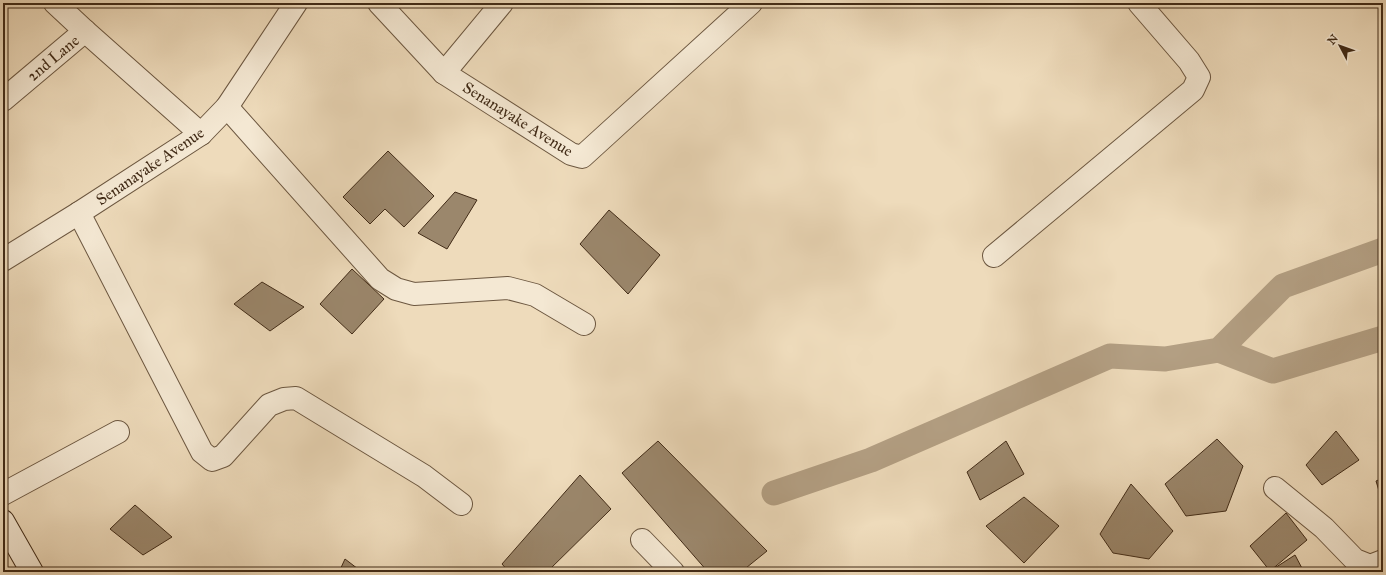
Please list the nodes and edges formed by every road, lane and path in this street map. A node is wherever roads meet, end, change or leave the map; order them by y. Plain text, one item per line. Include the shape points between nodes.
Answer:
1 (296, 3) edge
2 (380, 3) edge
3 (502, 3) edge
4 (751, 3) edge
5 (1139, 3) edge
6 (63, 6) edge
7 (85, 31) junction
8 (444, 73) junction
9 (3, 100) edge
10 (227, 107) junction
11 (201, 134) junction
12 (79, 213) junction
13 (994, 256) dead end
14 (3, 260) edge
15 (584, 324) dead end
16 (118, 432) dead end
17 (1275, 488) dead end
18 (3, 494) edge
19 (461, 504) dead end
20 (3, 521) edge
21 (642, 540) dead end
22 (1383, 561) edge
23 (32, 572) edge
24 (672, 572) edge

1 - 10 street, Senanayake Avenue
2 - 8 street, Senanayake Avenue
3 - 8 street
4 - 8 street, Senanayake Avenue via 582,156 571,154
5 - 13 street via 1189,61 1199,77 1193,90
6 - 7 street
7 - 9 street, 2nd Lane
7 - 11 street
10 - 11 street, Senanayake Avenue
10 - 15 street via 380,279 396,289 414,294 508,288 535,295
11 - 12 street, Senanayake Avenue
12 - 14 street, Senanayake Avenue
12 - 19 street via 202,452 212,460 223,456 269,405 284,399 296,398 424,476
16 - 18 street
17 - 22 street via 1324,528 1355,560 1370,566
20 - 23 street
21 - 24 street

